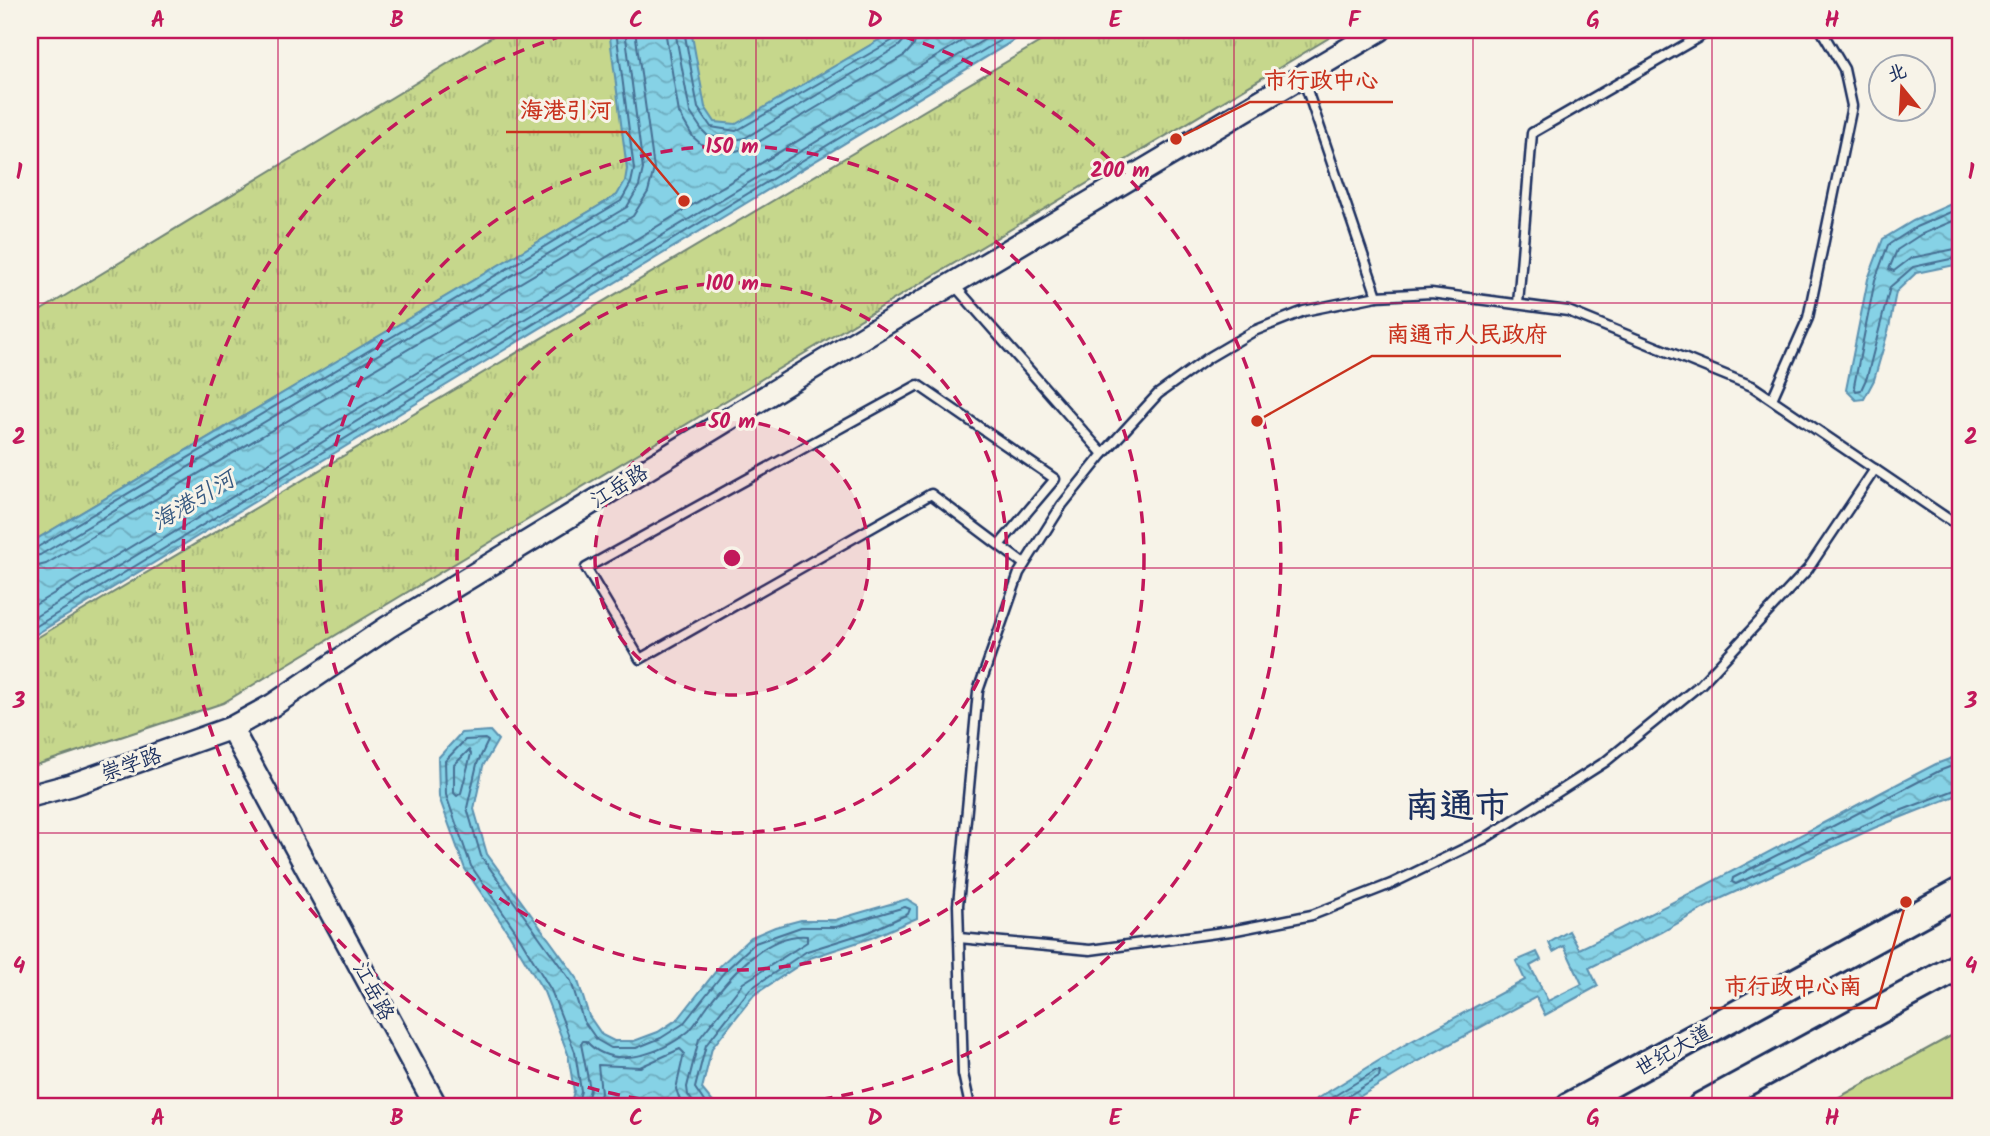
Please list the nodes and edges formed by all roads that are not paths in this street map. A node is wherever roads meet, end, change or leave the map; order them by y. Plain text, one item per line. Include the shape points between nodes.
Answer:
1 (1380, 30) edge
2 (1711, 30) edge
3 (1821, 30) edge
4 (1302, 75) junction
5 (953, 283) junction
6 (1377, 296) junction
7 (1518, 304) junction
8 (1772, 399) junction
9 (1102, 454) junction
10 (1875, 469) junction
11 (1960, 527) edge
12 (1000, 544) junction
13 (1024, 564) junction
14 (231, 728) junction
15 (30, 796) edge
16 (1960, 892) edge
17 (959, 938) junction
18 (1960, 966) edge
19 (436, 1106) edge
20 (971, 1106) edge
21 (1570, 1106) edge
22 (1702, 1106) edge

1 - 4 street, 江岳路
2 - 7 lane via 1532,133
3 - 8 lane via 1844,69 1853,106 1808,318
4 - 5 street, 江岳路
4 - 6 lane
5 - 9 lane
5 - 14 street, 江岳路 via 388,627
6 - 7 lane via 1431,293
6 - 9 lane via 1304,311 1254,331 1158,394
7 - 8 lane via 1568,311 1752,386
8 - 10 lane
9 - 13 lane
10 - 11 lane
10 - 17 lane via 1808,569 1701,684 1605,762 1484,839 1391,884 1312,915 1231,931 1090,950
12 - 12 lane via 931,494 640,659 586,568 918,386 1055,479
12 - 13 lane
13 - 17 lane via 978,691 958,905
14 - 15 street, 崇学路
14 - 19 street, 江岳路
16 - 21 main road, 世纪大道
17 - 20 lane via 963,1074
18 - 22 main road

